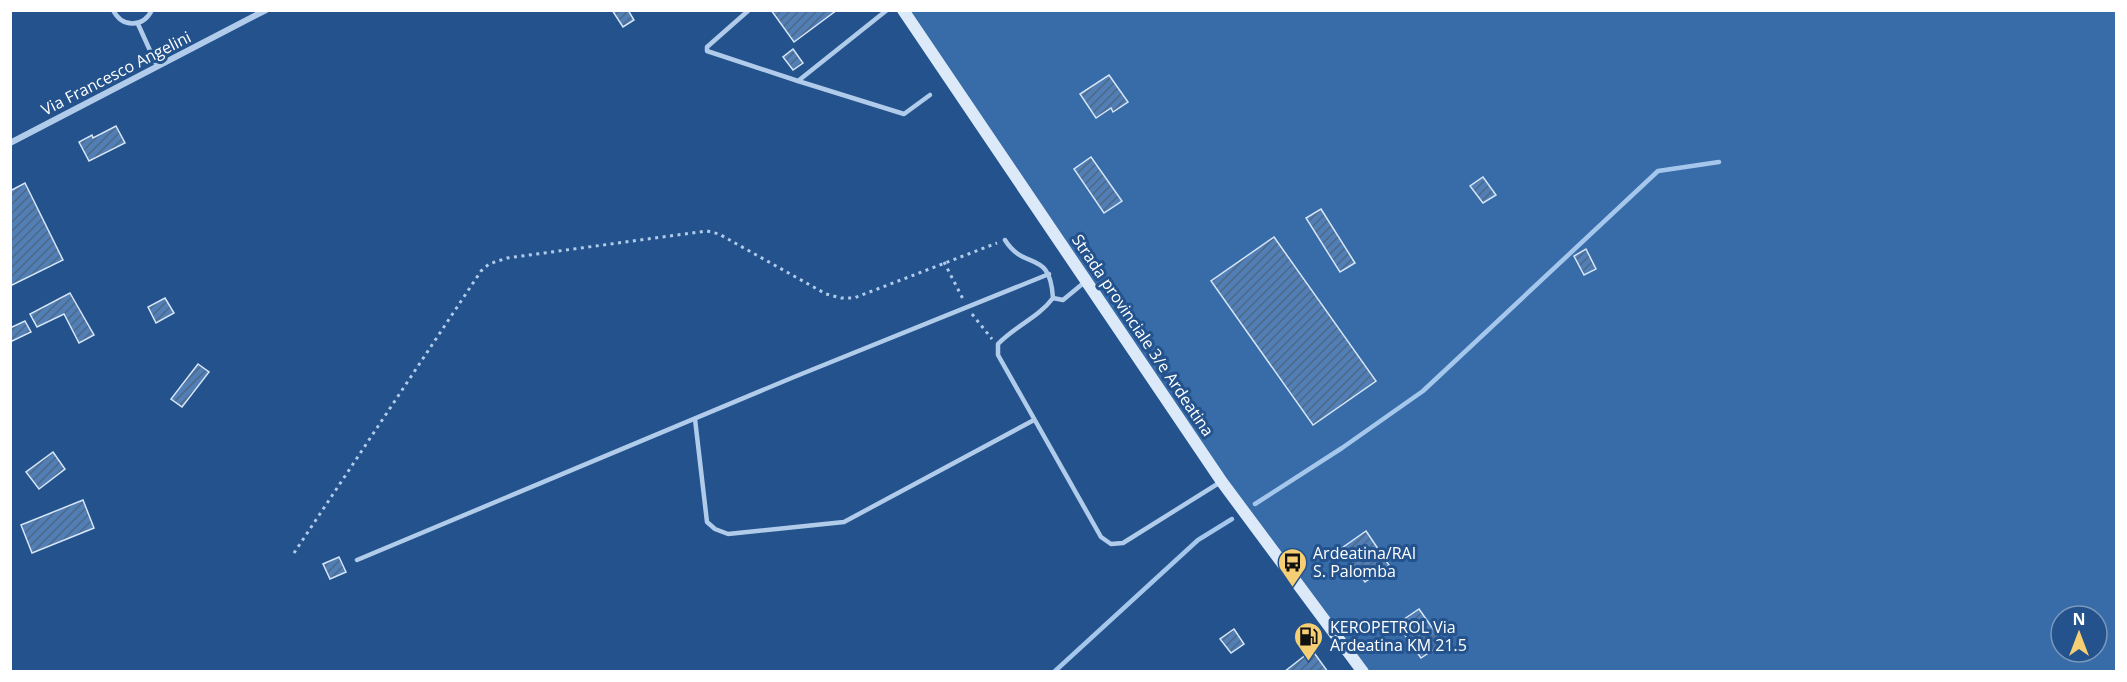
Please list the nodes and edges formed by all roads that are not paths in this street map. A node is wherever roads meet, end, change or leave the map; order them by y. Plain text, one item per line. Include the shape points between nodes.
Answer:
1 (114, 10) edge
2 (152, 10) edge
3 (266, 10) edge
4 (749, 10) edge
5 (886, 10) edge
6 (903, 10) edge
7 (138, 24) junction
8 (157, 66) junction
9 (798, 81) junction
10 (930, 95) dead end
11 (10, 143) edge
12 (1005, 240) road end
13 (1049, 274) junction
14 (1087, 280) junction
15 (1053, 298) junction
16 (695, 419) junction
17 (1034, 420) junction
18 (1222, 482) junction
19 (357, 560) dead end
20 (1363, 672) edge

1 - 7 lane via 124,23
2 - 7 lane
3 - 8 street, Via Francesco Angelini
4 - 9 lane via 707,51
5 - 9 lane
6 - 14 main road, Strada provinciale 3/e Ardeatina
7 - 8 lane
8 - 11 street, Via Francesco Angelini
9 - 10 lane via 904,114
12 - 13 lane via 1018,256 1044,265
13 - 15 lane
13 - 16 lane
14 - 15 lane via 1063,300
14 - 18 main road, Strada provinciale 3/e Ardeatina
15 - 17 lane via 1042,312 998,344 998,355
16 - 17 lane via 707,522 729,534 844,522
16 - 19 lane
17 - 18 lane via 1101,537 1111,544 1123,543
18 - 20 main road, Strada provinciale 3/e Ardeatina

